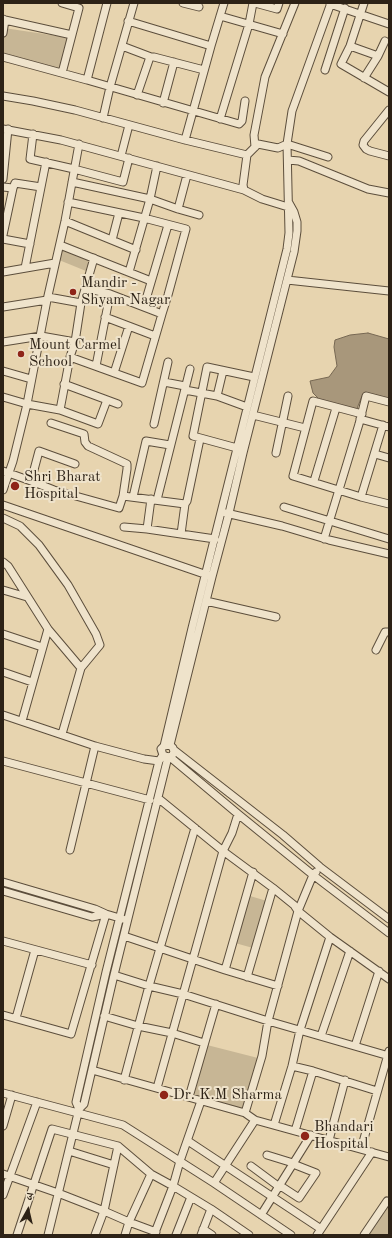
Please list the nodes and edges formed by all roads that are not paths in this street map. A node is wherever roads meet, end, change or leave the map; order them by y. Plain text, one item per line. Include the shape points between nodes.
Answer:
1 (62, 3) edge
2 (107, 3) edge
3 (134, 3) edge
4 (183, 3) edge
5 (224, 3) edge
6 (254, 3) edge
7 (280, 3) edge
8 (295, 3) edge
9 (364, 3) edge
10 (331, 4) edge
11 (79, 5) edge
12 (200, 7) dead end
13 (345, 8) junction
14 (360, 14) junction
15 (220, 16) junction
16 (4, 20) edge
17 (128, 21) junction
18 (248, 24) junction
19 (389, 24) edge
20 (3, 33) edge
21 (283, 34) junction
22 (72, 35) junction
23 (385, 41) dead end
24 (122, 46) junction
25 (210, 46) junction
26 (350, 46) junction
27 (378, 56) junction
28 (3, 57) edge
29 (151, 57) junction
30 (174, 62) junction
31 (204, 70) junction
32 (324, 70) dead end
33 (62, 73) junction
34 (364, 78) junction
35 (86, 80) junction
36 (110, 87) junction
37 (389, 92) edge
38 (137, 95) junction
39 (3, 96) edge
40 (245, 101) dead end
41 (162, 102) junction
42 (389, 110) edge
43 (194, 112) junction
44 (103, 118) junction
45 (220, 119) junction
46 (129, 126) junction
47 (6, 129) edge
48 (33, 134) junction
49 (185, 140) junction
50 (79, 144) junction
51 (287, 144) junction
52 (255, 147) junction
53 (247, 155) junction
54 (122, 156) junction
55 (389, 156) edge
56 (328, 157) dead end
57 (130, 158) junction
58 (288, 160) junction
59 (46, 162) junction
60 (157, 166) junction
61 (74, 169) junction
62 (188, 175) junction
63 (3, 179) edge
64 (72, 182) junction
65 (3, 187) edge
66 (13, 188) junction
67 (41, 188) junction
68 (244, 190) junction
69 (389, 193) edge
70 (150, 199) junction
71 (68, 202) junction
72 (289, 205) junction
73 (178, 209) junction
74 (119, 213) junction
75 (199, 215) dead end
76 (144, 218) junction
77 (65, 221) junction
78 (5, 222) edge
79 (168, 225) junction
80 (3, 234) edge
81 (3, 239) edge
82 (112, 240) junction
83 (288, 242) junction
84 (295, 243) junction
85 (30, 244) junction
86 (60, 245) junction
87 (136, 250) junction
88 (94, 258) junction
89 (55, 263) junction
90 (25, 268) junction
91 (3, 272) edge
92 (129, 272) junction
93 (287, 280) junction
94 (151, 281) junction
95 (85, 288) junction
96 (389, 291) edge
97 (110, 294) junction
98 (48, 298) junction
99 (81, 303) junction
100 (144, 306) junction
101 (3, 307) edge
102 (162, 314) junction
103 (105, 317) junction
104 (128, 326) junction
105 (41, 336) junction
106 (155, 336) junction
107 (3, 342) edge
108 (75, 342) junction
109 (70, 357) junction
110 (168, 362) dead end
111 (96, 366) junction
112 (190, 369) dead end
113 (223, 370) junction
114 (3, 371) edge
115 (114, 373) junction
116 (254, 377) junction
117 (31, 379) junction
118 (164, 382) junction
119 (64, 384) junction
120 (185, 388) junction
121 (201, 393) junction
122 (217, 396) junction
123 (288, 396) dead end
124 (3, 397) edge
125 (107, 400) junction
126 (389, 402) edge
127 (27, 404) junction
128 (118, 404) dead end
129 (247, 407) junction
130 (336, 408) junction
131 (60, 410) junction
132 (253, 415) junction
133 (361, 417) junction
134 (283, 422) junction
135 (51, 423) dead end
136 (154, 424) dead end
137 (386, 426) edge
138 (305, 428) junction
139 (200, 439) junction
140 (170, 445) junction
141 (237, 448) junction
142 (276, 453) dead end
143 (375, 454) junction
144 (389, 458) edge
145 (75, 464) dead end
146 (6, 472) edge
147 (31, 481) junction
148 (314, 482) junction
149 (3, 490) edge
150 (338, 490) junction
151 (123, 496) junction
152 (133, 497) junction
153 (362, 497) junction
154 (154, 500) junction
155 (185, 504) junction
156 (389, 504) edge
157 (3, 505) edge
158 (284, 507) dead end
159 (221, 512) junction
160 (230, 513) junction
161 (3, 518) edge
162 (329, 521) junction
163 (124, 527) dead end
164 (147, 529) junction
165 (181, 534) junction
166 (215, 539) junction
167 (324, 539) junction
168 (389, 539) edge
169 (388, 551) edge
170 (3, 562) edge
171 (208, 576) junction
172 (3, 590) edge
173 (27, 598) junction
174 (206, 601) junction
175 (276, 617) dead end
176 (48, 629) junction
177 (389, 632) edge
178 (3, 634) edge
179 (42, 647) junction
180 (376, 650) dead end
181 (81, 668) junction
182 (3, 672) edge
183 (32, 682) junction
184 (3, 715) edge
185 (22, 721) junction
186 (62, 734) junction
187 (95, 746) junction
188 (169, 747) junction
189 (165, 757) junction
190 (3, 762) edge
191 (85, 783) junction
192 (158, 798) junction
193 (150, 800) junction
194 (238, 814) junction
195 (195, 828) junction
196 (70, 850) dead end
197 (223, 851) junction
198 (320, 867) junction
199 (254, 872) junction
200 (313, 875) junction
201 (5, 882) edge
202 (273, 888) junction
203 (3, 893) edge
204 (298, 911) junction
205 (106, 914) junction
206 (120, 918) junction
207 (389, 919) edge
208 (128, 920) junction
209 (389, 933) edge
210 (124, 936) junction
211 (330, 937) junction
212 (3, 941) edge
213 (160, 948) junction
214 (35, 950) junction
215 (350, 951) junction
216 (193, 959) junction
217 (92, 965) junction
218 (225, 970) junction
219 (379, 971) junction
220 (114, 974) junction
221 (248, 977) junction
222 (389, 979) edge
223 (149, 986) junction
224 (278, 986) junction
225 (183, 994) junction
226 (216, 1004) junction
227 (3, 1015) edge
228 (104, 1016) junction
229 (16, 1018) junction
230 (268, 1021) junction
231 (138, 1026) junction
232 (300, 1030) junction
233 (172, 1033) junction
234 (321, 1036) junction
235 (204, 1043) junction
236 (355, 1046) junction
237 (388, 1054) edge
238 (292, 1066) junction
239 (92, 1070) junction
240 (313, 1071) junction
241 (124, 1080) junction
242 (345, 1080) junction
243 (156, 1088) junction
244 (377, 1091) junction
245 (3, 1093) edge
246 (12, 1095) junction
247 (189, 1097) junction
248 (201, 1100) junction
249 (37, 1102) junction
250 (78, 1111) junction
251 (5, 1112) edge
252 (245, 1113) junction
253 (255, 1120) junction
254 (274, 1125) junction
255 (3, 1126) edge
256 (295, 1131) junction
257 (73, 1134) junction
258 (311, 1135) junction
259 (329, 1140) junction
260 (188, 1141) junction
261 (118, 1146) junction
262 (361, 1149) junction
263 (69, 1151) junction
264 (372, 1152) junction
265 (267, 1156) dead end
266 (389, 1157) edge
267 (180, 1161) junction
268 (293, 1164) junction
269 (114, 1165) junction
270 (226, 1165) junction
271 (251, 1166) dead end
272 (151, 1174) junction
273 (6, 1175) edge
274 (214, 1182) junction
275 (34, 1185) junction
276 (279, 1185) junction
277 (173, 1186) junction
278 (58, 1193) junction
279 (3, 1195) edge
280 (191, 1196) junction
281 (272, 1196) junction
282 (389, 1202) edge
283 (211, 1209) junction
284 (104, 1210) junction
285 (261, 1215) junction
286 (129, 1222) junction
287 (202, 1232) edge
288 (319, 1232) edge
289 (155, 1233) edge
290 (17, 1235) edge
291 (48, 1235) edge
292 (95, 1235) edge
293 (125, 1235) edge
294 (176, 1235) edge
295 (212, 1235) edge
296 (249, 1235) edge
297 (292, 1235) edge
298 (364, 1235) edge

1 - 11 street
2 - 35 street
3 - 17 street
4 - 12 street
5 - 15 street
6 - 7 street via 277,9
6 - 18 street
8 - 21 street
9 - 14 street
10 - 13 street
10 - 51 street via 292,111
11 - 22 street
13 - 14 street
13 - 32 street
14 - 19 street
14 - 26 street
15 - 18 street
15 - 25 street
16 - 20 street
16 - 22 street
17 - 24 street
17 - 25 street
18 - 21 street
18 - 45 street
21 - 52 street via 265,77 254,135
22 - 33 street
23 - 27 street
24 - 29 street
24 - 36 street
25 - 31 street
26 - 27 street
26 - 34 street via 341,64
27 - 34 street
28 - 33 street
29 - 30 street
29 - 38 street via 148,58
30 - 31 street
30 - 41 street
31 - 43 street
33 - 35 street
34 - 37 street
35 - 36 street
36 - 38 street
36 - 44 street
38 - 41 street
39 - 44 street via 54,105
40 - 45 street via 240,124
41 - 43 street
42 - 55 street via 363,145 370,151
43 - 45 street
43 - 49 street
44 - 46 street
46 - 49 street
46 - 54 street
47 - 48 street
47 - 63 street
48 - 50 street
48 - 59 street via 30,159
49 - 53 street
50 - 54 street
50 - 61 street
51 - 52 street via 278,148 258,144
51 - 56 street
51 - 58 street
52 - 53 street
53 - 68 street
54 - 57 street
57 - 60 street
57 - 61 street via 123,182
58 - 69 street via 299,161 368,189
58 - 72 street
59 - 61 street
59 - 67 street
60 - 62 street
60 - 70 street
61 - 64 street
62 - 68 street
62 - 73 street
64 - 70 street
64 - 71 street
65 - 66 street
66 - 67 street via 15,183
66 - 78 street
67 - 85 street
68 - 72 street via 262,199
70 - 73 street
70 - 76 street
71 - 74 street
71 - 77 street
72 - 83 street
72 - 84 street via 296,222
73 - 75 street
74 - 76 street
74 - 82 street
76 - 79 street
76 - 87 street
77 - 82 street
77 - 86 street
78 - 80 street
79 - 94 street
79 - 102 street via 186,229
81 - 85 street
82 - 87 street
83 - 84 street
83 - 116 street
84 - 93 street
85 - 90 street
86 - 88 street
86 - 89 street
87 - 92 street
88 - 92 street
88 - 95 street
89 - 90 street
89 - 98 street
90 - 91 street
92 - 94 street
93 - 96 street
93 - 132 street
94 - 100 street
95 - 97 street
95 - 99 street
97 - 100 street
97 - 103 street
98 - 99 street
98 - 101 street
98 - 105 street
99 - 108 street
100 - 102 street
102 - 106 street
103 - 104 street
103 - 111 street
104 - 106 street
104 - 115 street
105 - 107 street
105 - 108 street
105 - 117 street
106 - 115 street via 142,382
108 - 109 street
109 - 111 street
109 - 119 street
110 - 118 street
111 - 115 street
112 - 120 street
113 - 116 street
113 - 121 street via 207,367
113 - 122 street
114 - 117 street
116 - 129 street
117 - 127 street
118 - 120 street
118 - 136 street
119 - 125 street
119 - 131 street
120 - 121 street
120 - 140 street
121 - 122 street
121 - 139 street via 192,435
122 - 129 street
123 - 134 street
124 - 127 street
125 - 128 street
125 - 131 street via 98,424
126 - 133 street via 366,396
127 - 131 street
127 - 146 street
129 - 141 street
130 - 133 street
130 - 138 street via 313,401
130 - 148 street
132 - 134 street
132 - 160 street
133 - 137 street
133 - 150 street
134 - 138 street
134 - 142 street
135 - 151 street via 84,434 88,446 127,464
137 - 143 street
138 - 148 street via 293,476
139 - 141 street
139 - 155 street
140 - 152 street via 146,441
140 - 154 street
141 - 159 street
143 - 144 street
143 - 153 street
145 - 147 street via 39,451
146 - 147 street
146 - 149 street
147 - 151 street via 119,508
148 - 150 street
150 - 153 street
150 - 162 street
151 - 152 street
152 - 154 street
153 - 156 street
154 - 155 street
154 - 164 street
155 - 165 street
157 - 171 street
158 - 162 street
159 - 160 street
159 - 166 street
160 - 167 street
160 - 171 street
161 - 181 street via 20,526 39,545 68,585 96,634 100,645
162 - 167 street
162 - 168 street
163 - 164 street
164 - 165 street
165 - 166 street
166 - 171 street
167 - 169 street
170 - 173 street
171 - 174 street
171 - 188 street
172 - 173 street
173 - 176 street
174 - 175 street
174 - 188 street
176 - 179 street
176 - 181 street
177 - 180 street via 386,632
178 - 179 street
179 - 183 street
181 - 186 street
182 - 183 street
183 - 185 street
184 - 185 street
185 - 186 street
186 - 187 street
187 - 189 street via 144,759
187 - 191 street
188 - 189 street via 161,751
188 - 189 street via 173,754
188 - 198 street via 283,835
189 - 192 street
189 - 193 street
189 - 194 street
190 - 191 street
191 - 193 street
191 - 196 street
192 - 195 street
192 - 208 street
193 - 206 street
194 - 197 street
194 - 200 street
195 - 197 street
195 - 213 street
197 - 199 street
197 - 216 street
198 - 200 street
198 - 207 street
199 - 202 street
199 - 218 street
200 - 204 street
200 - 209 street
201 - 203 street
201 - 205 street
202 - 204 street
202 - 221 street
203 - 205 street via 92,917
204 - 211 street
204 - 224 street
205 - 206 street
205 - 217 street
206 - 208 street
206 - 250 street via 76,1102
208 - 210 street
210 - 213 street
210 - 220 street
211 - 215 street
211 - 232 street
212 - 214 street
213 - 216 street
213 - 223 street
214 - 217 street
214 - 229 street
215 - 219 street
215 - 234 street
216 - 218 street
216 - 225 street
217 - 229 street via 71,1034
218 - 221 street
219 - 222 street
219 - 236 street
220 - 223 street
220 - 228 street
221 - 224 street
223 - 225 street
223 - 231 street
224 - 230 street
225 - 226 street
225 - 233 street
226 - 230 street
226 - 235 street
227 - 229 street
228 - 231 street
228 - 239 street
230 - 232 street
230 - 252 street via 262,1056
231 - 233 street
231 - 241 street
232 - 234 street
232 - 238 street
233 - 235 street
233 - 243 street
234 - 236 street
235 - 247 street
236 - 237 street
237 - 244 street
238 - 240 street
238 - 254 street
239 - 241 street
239 - 250 street via 84,1104
240 - 242 street
240 - 256 street
241 - 243 street
242 - 244 street
242 - 259 street
243 - 247 street
244 - 262 street
245 - 246 street
246 - 249 street
246 - 251 street
247 - 248 street
248 - 252 street
248 - 260 street
249 - 250 street
249 - 273 street
250 - 257 street
250 - 267 street via 123,1125
251 - 255 street
252 - 253 street
253 - 254 street
253 - 270 street
254 - 256 street
256 - 258 street
257 - 261 street
257 - 263 street
257 - 275 street via 52,1129
258 - 259 street
258 - 268 street
259 - 262 street
260 - 267 street
260 - 270 street
261 - 269 street
261 - 272 street
262 - 264 street
263 - 269 street
263 - 278 street
264 - 266 street
264 - 288 street
265 - 268 street
267 - 274 street
267 - 277 street
268 - 276 street
268 - 276 street via 316,1173 299,1198
269 - 284 street
270 - 274 street
270 - 281 street
271 - 276 street
272 - 277 street
272 - 286 street
273 - 275 street
273 - 279 street
274 - 285 street
275 - 278 street
275 - 290 street
276 - 281 street
277 - 280 street
277 - 289 street
278 - 284 street
278 - 291 street
280 - 283 street
280 - 294 street
281 - 285 street
281 - 288 street
282 - 298 street via 387,1201
283 - 287 street
283 - 296 street
284 - 286 street
284 - 292 street
285 - 297 street
286 - 289 street
286 - 293 street
287 - 295 street

